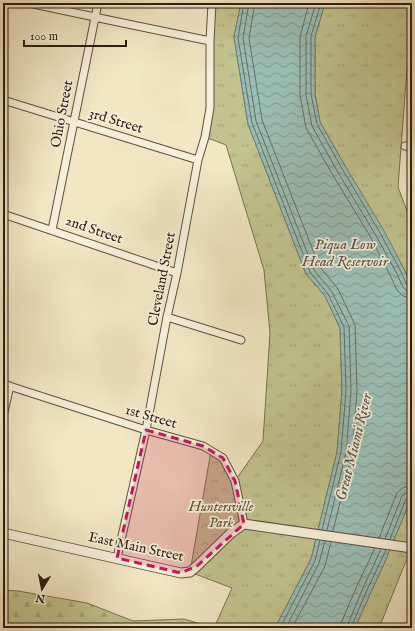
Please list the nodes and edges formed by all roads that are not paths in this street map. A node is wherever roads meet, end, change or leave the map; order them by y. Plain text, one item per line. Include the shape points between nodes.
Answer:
1 (29, 3) edge
2 (98, 3) edge
3 (212, 3) edge
4 (95, 17) junction
5 (210, 41) junction
6 (3, 100) edge
7 (74, 121) junction
8 (198, 160) junction
9 (3, 214) edge
10 (52, 230) junction
11 (177, 273) junction
12 (168, 317) junction
13 (241, 340) dead end
14 (6, 385) edge
15 (3, 416) edge
16 (146, 430) junction
17 (244, 524) junction
18 (3, 532) edge
19 (412, 548) edge
20 (117, 558) junction

1 - 4 street
2 - 4 street, Ohio Street
3 - 5 street, Cleveland Street
4 - 5 street
4 - 7 street, Ohio Street
5 - 8 street, Cleveland Street via 210,108
6 - 7 street, 3rd Street
7 - 8 street, 3rd Street
7 - 10 street, Ohio Street
8 - 11 street, Cleveland Street
9 - 10 street, 2nd Street
10 - 11 street, 2nd Street
11 - 12 street, Cleveland Street
12 - 13 street
12 - 16 street, Cleveland Street
14 - 15 street
14 - 16 street, 1st Street
16 - 17 street, 1st Street via 203,446 223,458 235,481
16 - 20 street, Cleveland Street
17 - 19 street
17 - 20 street, East Main Street via 190,572 181,573
18 - 20 street, East Main Street

